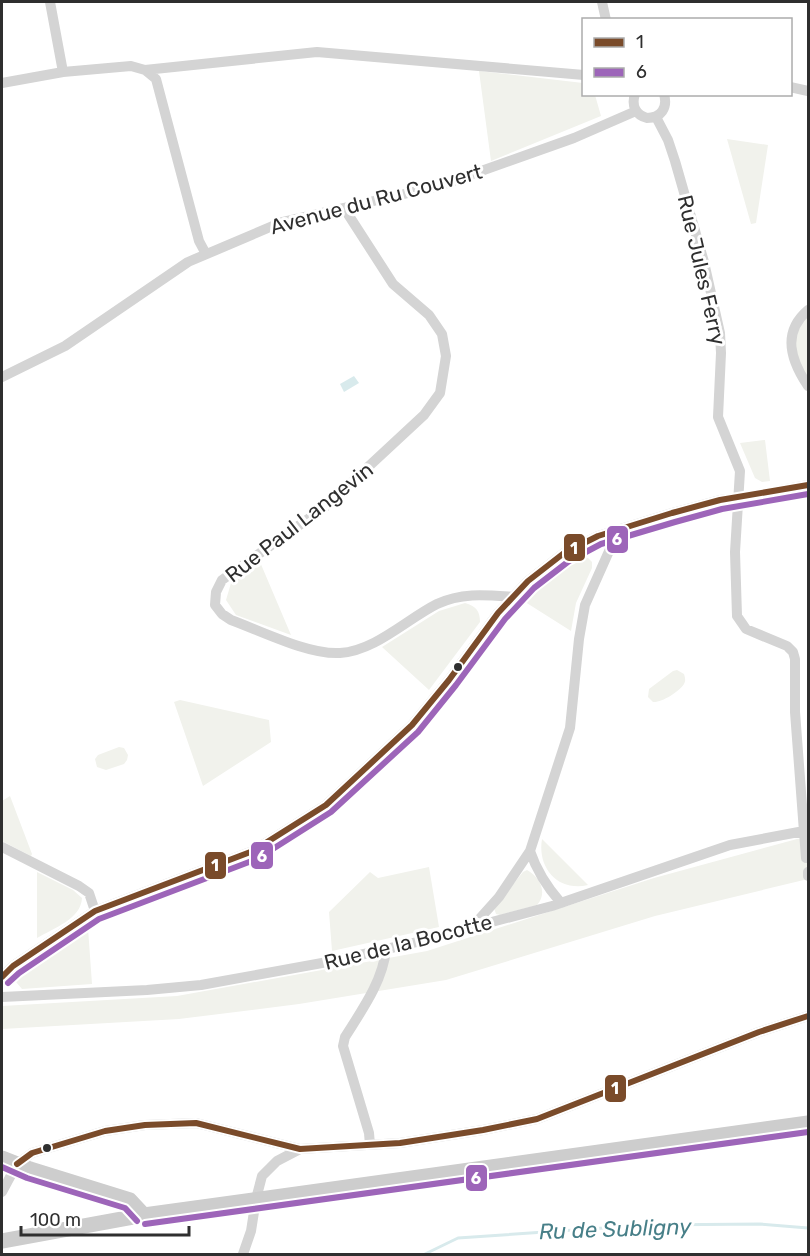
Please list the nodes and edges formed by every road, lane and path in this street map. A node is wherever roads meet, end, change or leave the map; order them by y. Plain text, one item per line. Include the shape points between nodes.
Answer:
1 (50, 2) edge
2 (602, 2) edge
3 (606, 18) edge
4 (145, 70) junction
5 (63, 72) junction
6 (582, 75) edge
7 (2, 83) edge
8 (792, 87) edge
9 (808, 91) edge
10 (634, 96) edge
11 (664, 96) edge
12 (636, 111) junction
13 (656, 117) junction
14 (344, 208) junction
15 (206, 254) junction
16 (808, 310) edge
17 (2, 376) edge
18 (808, 386) edge
19 (808, 485) edge
20 (738, 498) junction
21 (610, 532) junction
22 (514, 597) junction
23 (806, 832) edge
24 (2, 848) edge
25 (530, 851) junction
26 (806, 858) dead end
27 (561, 903) junction
28 (95, 911) junction
29 (473, 927) junction
30 (386, 949) junction
31 (2, 977) edge
32 (2, 997) edge
33 (808, 1016) edge
34 (808, 1123) edge
35 (370, 1145) junction
36 (300, 1149) junction
37 (2, 1158) edge
38 (17, 1164) junction
39 (2, 1192) edge
40 (256, 1199) junction
41 (144, 1215) junction
42 (2, 1241) edge
43 (243, 1254) edge

1 - 5 street
2 - 3 street
4 - 5 street via 131,66
4 - 6 street via 317,52
4 - 15 street via 156,79 199,241
5 - 7 street
8 - 9 street
10 - 12 street
11 - 13 street via 666,104
12 - 13 street via 643,117
12 - 14 street, Avenue du Ru Couvert via 574,138 439,186
13 - 20 street, Rue Jules Ferry via 668,140 704,262 720,333 718,417 740,471
14 - 15 street, Avenue du Ru Couvert via 282,222
14 - 22 street, Rue Paul Langevin via 393,284 429,315 442,334 446,356 440,393 424,416 325,507 222,580 215,605 231,620 319,652 339,654 363,649 438,604 474,594
15 - 17 street, Avenue du Ru Couvert via 188,262 65,346
16 - 18 street via 796,324 791,342 791,354
19 - 20 street
20 - 21 street
20 - 23 street, Rue Jules Ferry via 737,616 746,629 793,652
21 - 22 street via 564,554 528,581
21 - 25 street via 610,549 585,605 570,728
22 - 28 street via 412,725 326,805 253,851
23 - 26 street, Rue Jules Ferry
23 - 27 street, Rue de la Bocotte via 730,845
24 - 28 street via 79,886 88,893
25 - 27 street via 543,882
25 - 29 street
27 - 29 street, Rue de la Bocotte
28 - 31 street
29 - 30 street, Rue de la Bocotte
30 - 32 street, Rue de la Bocotte via 201,985
30 - 35 street via 377,983 343,1046
33 - 35 street via 537,1119 463,1134
34 - 40 main road
35 - 36 street
36 - 38 street via 196,1123 145,1125 105,1131 32,1153
36 - 40 street via 268,1169
37 - 38 main road
38 - 39 street
38 - 41 main road via 130,1200
40 - 41 main road
40 - 43 street
41 - 42 main road

